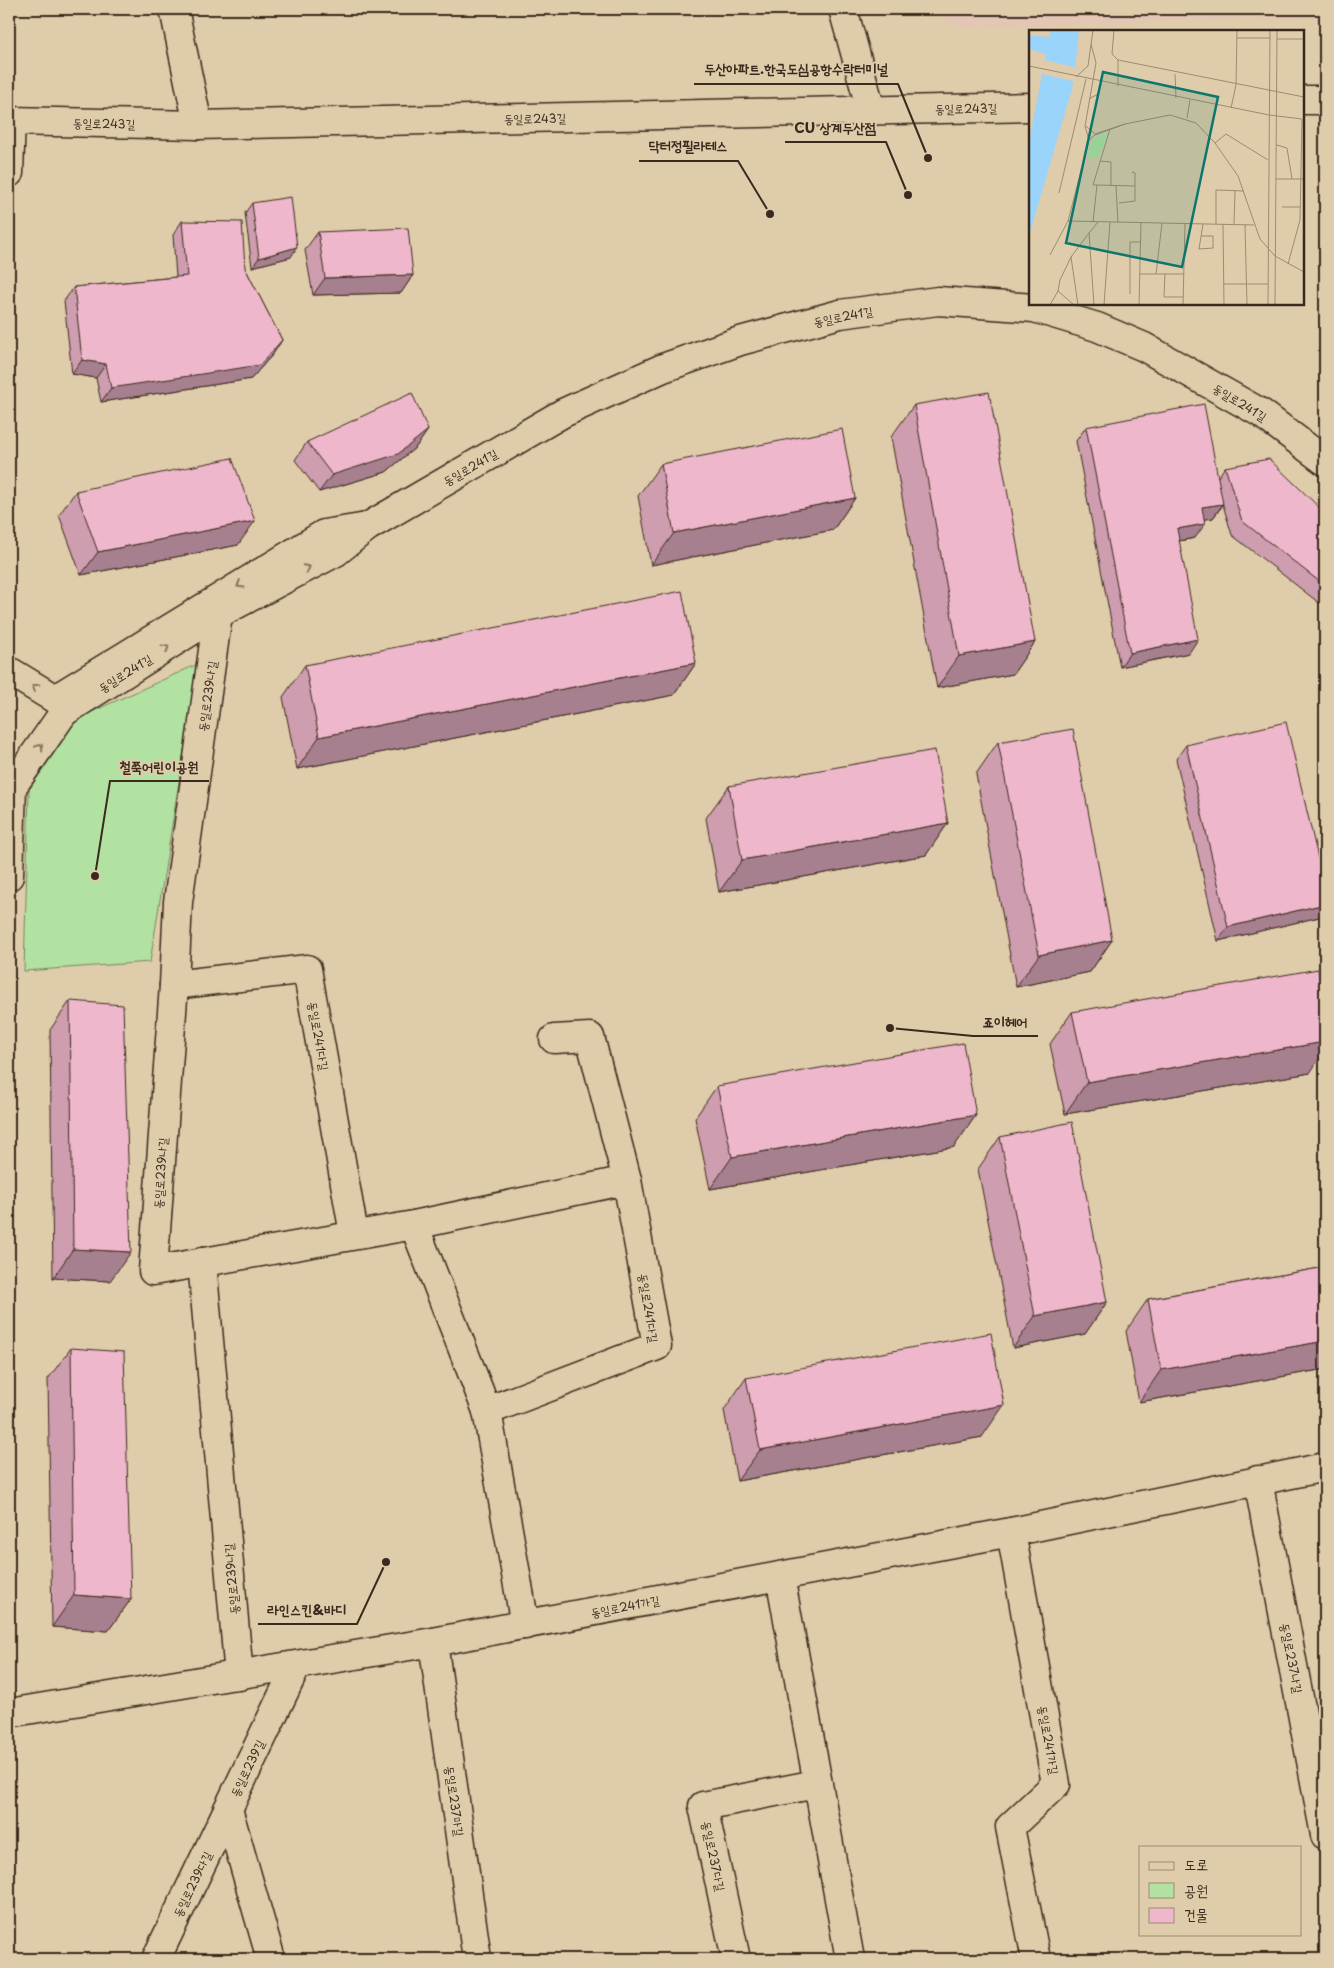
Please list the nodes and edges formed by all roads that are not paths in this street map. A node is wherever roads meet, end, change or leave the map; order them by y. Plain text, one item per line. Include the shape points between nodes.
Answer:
1 (174, 9) edge
2 (843, 9) edge
3 (1304, 100) edge
4 (1325, 100) edge
5 (1029, 106) edge
6 (871, 110) junction
7 (10, 121) edge
8 (198, 126) junction
9 (9, 173) edge
10 (1034, 306) edge
11 (1325, 461) edge
12 (367, 527) junction
13 (218, 614) junction
14 (9, 671) edge
15 (11, 781) edge
16 (9, 876) edge
17 (174, 986) junction
18 (554, 1039) dead end
19 (627, 1180) junction
20 (414, 1225) junction
21 (354, 1234) junction
22 (202, 1262) junction
23 (487, 1411) junction
24 (1325, 1467) edge
25 (1258, 1480) junction
26 (1011, 1532) junction
27 (780, 1576) junction
28 (525, 1625) junction
29 (433, 1642) junction
30 (296, 1667) junction
31 (239, 1676) junction
32 (9, 1713) edge
33 (816, 1784) junction
34 (228, 1809) junction
35 (1325, 1834) edge
36 (156, 1959) edge
37 (271, 1959) edge
38 (477, 1959) edge
39 (736, 1959) edge
40 (850, 1959) edge
41 (1036, 1959) edge

1 - 8 main road
2 - 6 main road
3 - 4 main road
5 - 6 main road, 동일로243길
6 - 8 main road, 동일로243길
7 - 8 main road, 동일로243길
7 - 9 main road
10 - 11 main road, 동일로241길 via 1144,347 1261,413
10 - 12 main road, 동일로241길 via 938,301 840,314 740,341 663,368 563,413
13 -> 12 main road, 동일로241길 via 336,552
12 -> 14 main road, 동일로241길 via 324,534 55,699
15 -> 13 main road, 동일로241길 via 64,712
13 - 17 main road, 동일로239나길 via 178,902
15 - 16 main road
17 - 21 main road, 동일로241다길 via 307,969
17 - 22 main road, 동일로239나길 via 153,1271
18 - 19 main road, 동일로241다길 via 590,1037
19 - 20 main road
19 - 23 main road, 동일로241다길 via 657,1346
20 - 21 main road
20 - 23 main road
21 - 22 main road
22 - 31 main road, 동일로239나길
23 - 28 main road
24 - 25 main road, 동일로241가길
25 - 26 main road, 동일로241가길
25 - 35 main road, 동일로237나길
26 - 27 main road, 동일로241가길
26 - 41 main road, 동일로241가길 via 1056,1784 1010,1827
27 - 28 main road, 동일로241가길
27 - 33 main road
28 - 29 main road, 동일로241가길
29 - 30 main road, 동일로241가길
29 - 38 main road, 동일로237마길
30 - 31 main road, 동일로241가길
30 - 34 main road, 동일로239길
31 - 32 main road, 동일로241가길
33 - 39 main road, 동일로237다길 via 703,1806
33 - 40 main road
34 - 36 main road, 동일로239다길
34 - 37 main road, 동일로239길

